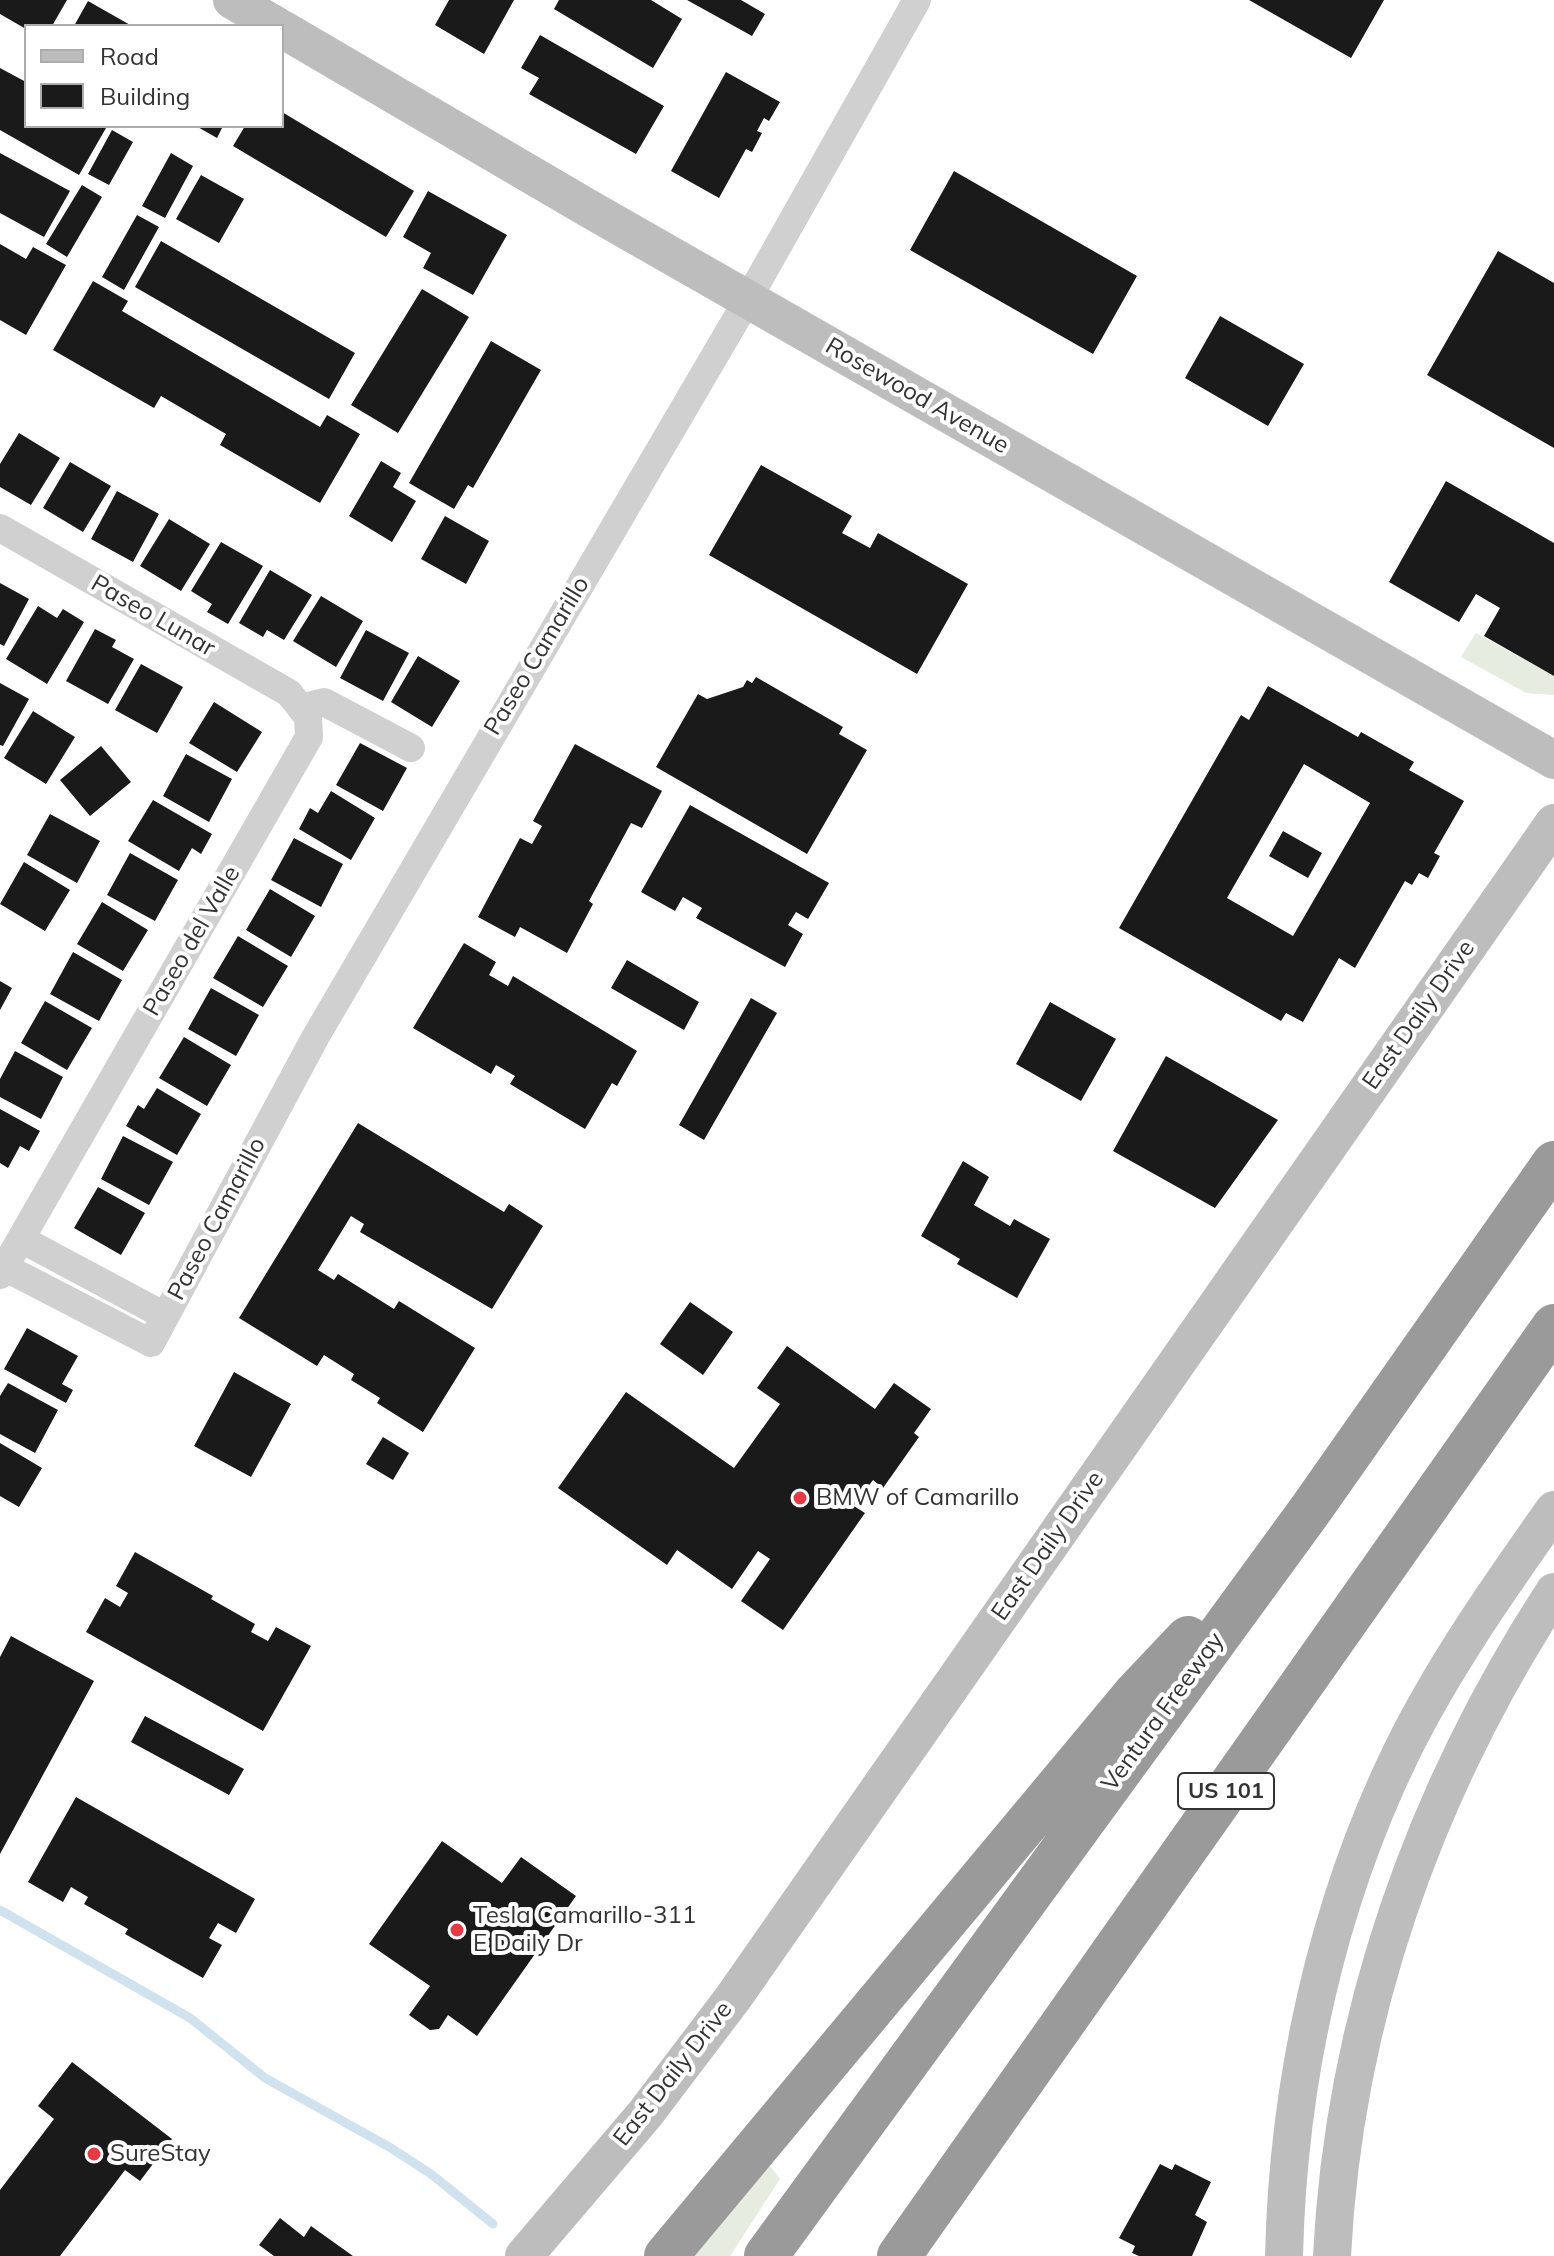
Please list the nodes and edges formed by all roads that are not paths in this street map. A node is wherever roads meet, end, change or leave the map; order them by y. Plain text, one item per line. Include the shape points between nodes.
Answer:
1 (232, 0) edge
2 (917, 0) edge
3 (275, 24) edge
4 (284, 29) edge
5 (748, 299) junction
6 (0, 528) edge
7 (304, 707) junction
8 (411, 748) dead end
9 (1554, 760) edge
10 (1554, 823) edge
11 (1554, 1163) edge
12 (21, 1239) junction
13 (2, 1271) edge
14 (165, 1316) junction
15 (1554, 1326) edge
16 (1311, 1509) junction
17 (1554, 1510) edge
18 (1554, 1592) edge
19 (524, 2256) edge
20 (666, 2256) edge
21 (766, 2256) edge
22 (899, 2256) edge
23 (1284, 2256) edge
24 (1332, 2256) edge

1 - 3 main road, Rosewood Avenue
2 - 5 street, Paseo Camarillo
4 - 5 main road, Rosewood Avenue
5 - 9 main road, Rosewood Avenue
5 - 14 street, Paseo Camarillo via 316,1036
6 - 7 street, Paseo Lunar via 289,693
7 - 8 street via 324,702
7 - 12 street, Paseo del Valle via 309,737
10 - 19 main road, East Daily Drive via 733,1998 645,2114
11 - 16 highway, Ventura Freeway
12 - 13 street, Paseo del Valle
12 - 14 street, Paseo Camarillo
13 - 14 street, Paseo Camarillo via 151,1343
15 - 22 highway, US 101
16 - 20 highway via 1134,1695
16 - 21 highway, Ventura Freeway
17 - 23 main road via 1476,1620 1403,1750 1364,1835 1328,1945 1299,2088
18 - 24 main road via 1512,1657 1447,1781 1407,1884 1374,1989 1350,2095 1335,2191

